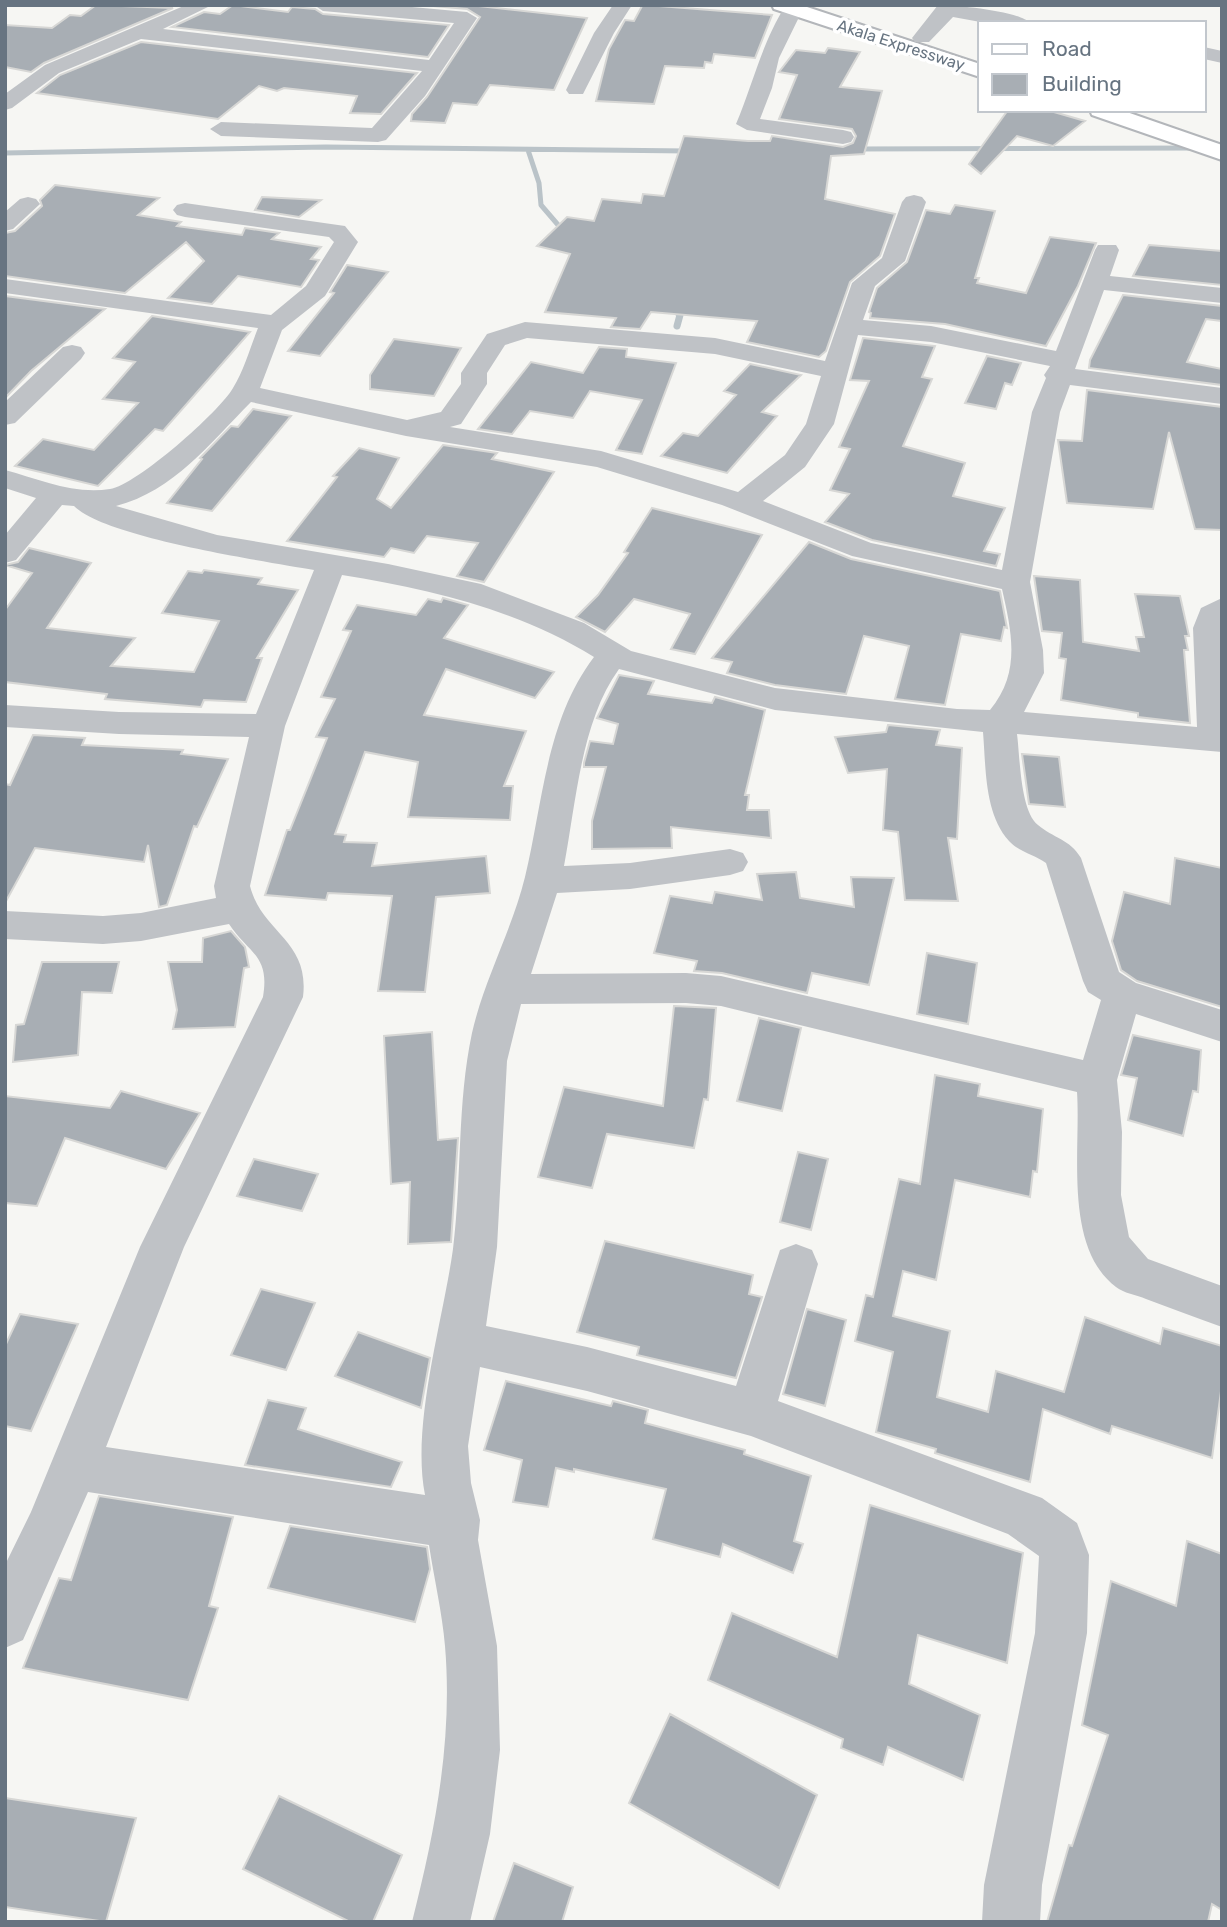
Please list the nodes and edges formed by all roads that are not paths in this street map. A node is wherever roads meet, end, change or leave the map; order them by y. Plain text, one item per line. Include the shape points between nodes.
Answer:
1 (203, 5) edge
2 (323, 5) edge
3 (623, 5) edge
4 (820, 5) edge
5 (787, 7) edge
6 (948, 8) edge
7 (1010, 21) edge
8 (135, 32) junction
9 (928, 45) junction
10 (978, 57) edge
11 (432, 66) junction
12 (978, 70) edge
13 (5, 79) edge
14 (33, 81) junction
15 (576, 90) dead end
16 (5, 104) edge
17 (1107, 112) edge
18 (1147, 112) edge
19 (221, 129) dead end
20 (844, 137) dead end
21 (1216, 145) edge
22 (914, 202) dead end
23 (28, 204) dead end
24 (185, 211) dead end
25 (5, 224) edge
26 (1107, 250) dead end
27 (1096, 282) junction
28 (5, 286) edge
29 (1222, 296) edge
30 (275, 323) junction
31 (848, 326) junction
32 (72, 353) dead end
33 (1061, 368) junction
34 (837, 371) junction
35 (245, 393) junction
36 (1222, 397) edge
37 (5, 417) edge
38 (406, 428) junction
39 (5, 479) edge
40 (69, 496) junction
41 (124, 503) junction
42 (742, 503) junction
43 (5, 554) edge
44 (331, 564) junction
45 (1014, 582) junction
46 (1222, 608) edge
47 (613, 654) junction
48 (5, 716) edge
49 (999, 721) junction
50 (268, 726) junction
51 (1218, 741) edge
52 (730, 862) dead end
53 (543, 880) junction
54 (238, 908) junction
55 (5, 925) edge
56 (507, 989) junction
57 (1122, 994) junction
58 (1222, 1026) edge
59 (1097, 1080) junction
60 (796, 1264) dead end
61 (1222, 1307) edge
62 (461, 1342) junction
63 (751, 1413) junction
64 (75, 1466) junction
65 (455, 1520) junction
66 (5, 1622) edge
67 (441, 1922) edge
68 (1011, 1922) edge

1 - 8 street
2 - 11 street via 467,18
3 - 15 street
4 - 9 main road, Akala Expressway
5 - 9 main road, Akala Expressway
5 - 20 street via 747,124
6 - 7 street
6 - 9 street
8 - 11 street
8 - 14 street
9 - 10 main road, Akala Expressway
9 - 12 main road, Akala Expressway
11 - 19 street via 418,92 378,135
13 - 14 street
14 - 16 street
17 - 21 main road
18 - 21 main road
22 - 31 street via 893,261 864,283
23 - 25 street
24 - 30 street via 337,232 346,242 316,291
26 - 27 street
27 - 29 street
27 - 33 street
28 - 30 street
30 - 35 street
31 - 33 street via 931,334
31 - 34 street
32 - 37 street
33 - 36 street
33 - 45 street via 1038,450
34 - 38 street via 715,346 525,330 496,340 451,418
34 - 42 street via 820,425 807,447
35 - 38 street
35 - 41 street via 163,474
38 - 42 street via 601,459
39 - 40 street
40 - 41 street via 93,508
40 - 43 street
41 - 44 street via 157,529
42 - 45 street via 863,551
44 - 47 street via 470,591 573,630
44 - 50 street
45 - 49 street via 1027,642 1028,676 1020,697
46 - 51 street via 1212,615 1209,628
47 - 49 street via 660,671 775,699
47 - 53 street via 592,682 575,722
48 - 50 street
49 - 51 street
49 - 57 street via 1011,817 1022,832 1057,850 1063,858 1102,981
50 - 54 street via 232,886
52 - 53 street via 630,876
53 - 56 street
54 - 55 street via 103,930
54 - 64 street via 272,944 285,969 283,997 162,1247
56 - 59 street via 721,991
56 - 62 street via 487,1061 475,1247
57 - 58 street
57 - 59 street
59 - 61 street via 1099,1195 1109,1245 1132,1273
60 - 63 street
62 - 63 street via 587,1369
62 - 65 street via 444,1446
63 - 68 street via 1024,1515 1059,1541 1063,1555 1061,1633 1013,1885
64 - 65 street via 448,1523
64 - 66 street
65 - 67 street via 453,1540 471,1646 473,1750 463,1834

